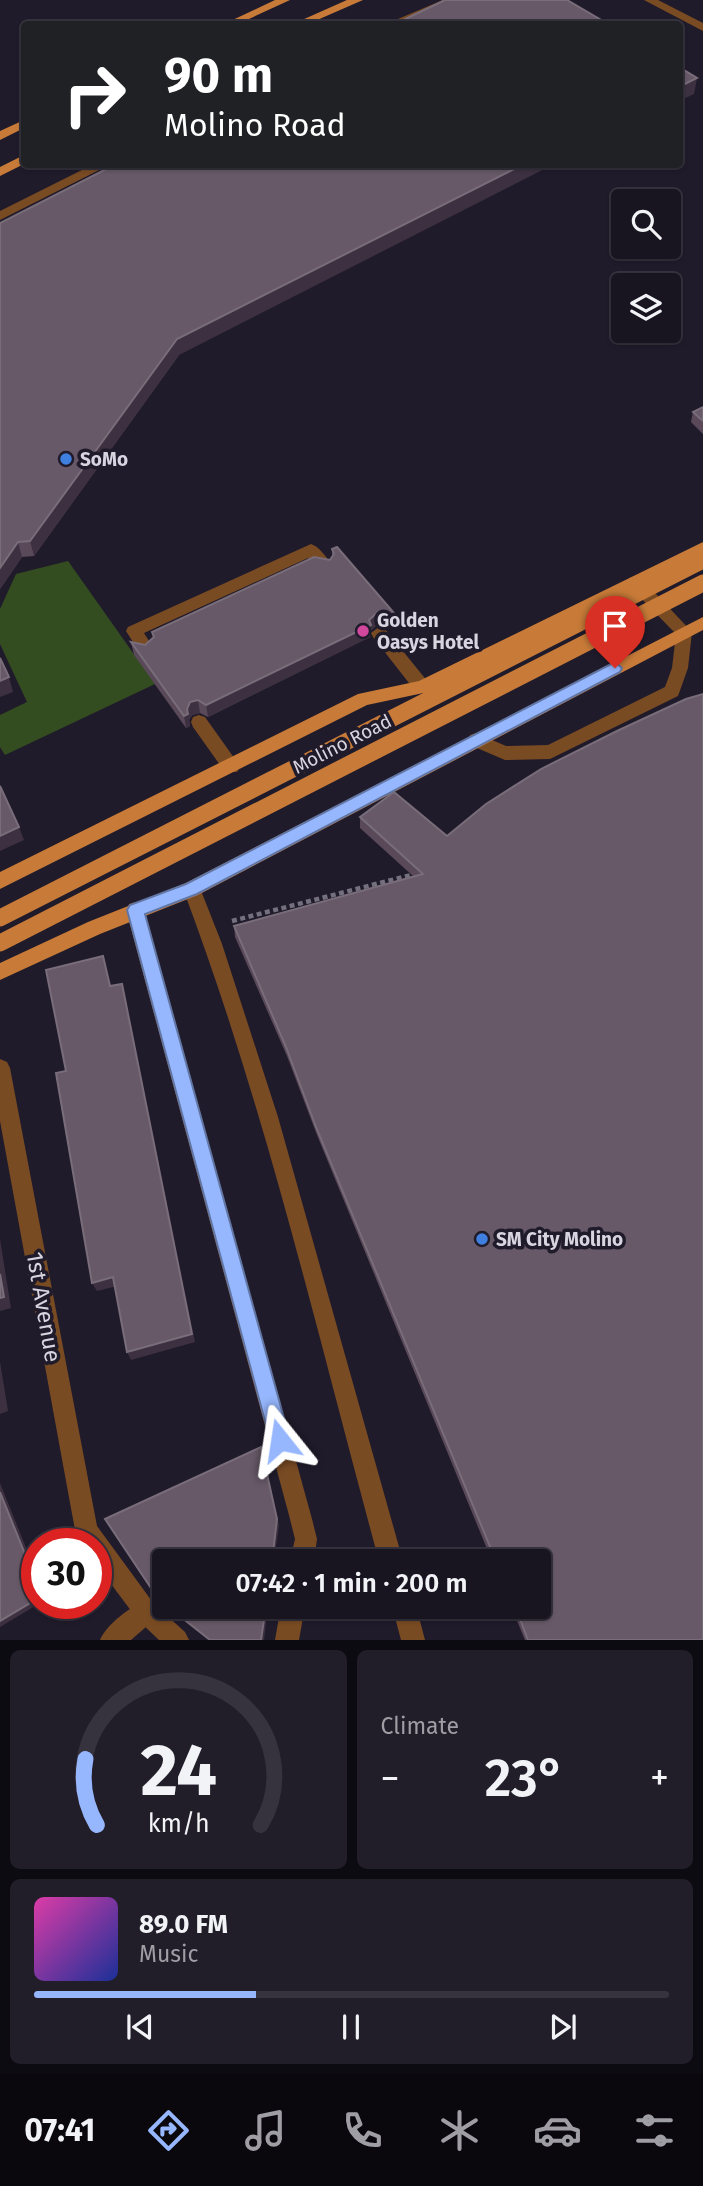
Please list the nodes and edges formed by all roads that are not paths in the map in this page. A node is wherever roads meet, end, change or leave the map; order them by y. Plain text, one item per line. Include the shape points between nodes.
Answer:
1 (256, 0) edge
2 (284, 0) edge
3 (357, 0) edge
4 (453, 0) edge
5 (650, 0) edge
6 (236, 21) edge
7 (238, 21) edge
8 (306, 21) edge
9 (400, 21) edge
10 (703, 27) edge
11 (21, 126) edge
12 (0, 136) edge
13 (21, 161) edge
14 (97, 168) edge
15 (0, 172) edge
16 (0, 216) edge
17 (703, 548) edge
18 (703, 560) edge
19 (324, 566) edge
20 (635, 582) junction
21 (703, 583) edge
22 (703, 623) edge
23 (684, 632) junction
24 (379, 633) dead end
25 (146, 649) edge
26 (422, 688) junction
27 (199, 722) dead end
28 (476, 740) junction
29 (231, 767) junction
30 (0, 881) edge
31 (191, 889) junction
32 (135, 910) junction
33 (0, 918) edge
34 (0, 943) edge
35 (0, 972) edge
36 (0, 1068) edge
37 (86, 1528) edge
38 (304, 1549) edge
39 (388, 1549) edge
40 (112, 1566) edge
41 (146, 1612) junction
42 (291, 1619) edge
43 (407, 1619) edge
44 (112, 1640) edge
45 (177, 1640) edge
46 (287, 1640) edge
47 (413, 1640) edge

1 - 6 main road
2 - 7 main road
3 - 8 main road
4 - 9 street
5 - 10 street
11 - 12 main road
13 - 15 main road
14 - 16 street
17 - 20 main road, Molino Road
18 - 33 main road, Molino Road, bridge
19 - 25 street via 311,550 134,631
20 - 23 street
20 - 26 main road, Molino Road
21 - 34 main road, Molino Road, bridge
22 - 23 main road
23 - 28 main road
23 - 28 street via 672,691 550,752 505,753
24 - 26 street
26 - 29 main road, Molino Road via 364,699
27 - 29 street
28 - 31 main road
29 - 30 main road, Molino Road
31 - 32 main road
31 - 39 street via 268,1117
32 - 35 main road
32 - 38 street via 301,1519
36 - 37 street, 1st Avenue
40 - 41 street, 1st Avenue
41 - 44 street
41 - 45 street, 1st Avenue
42 - 46 street
43 - 47 street

